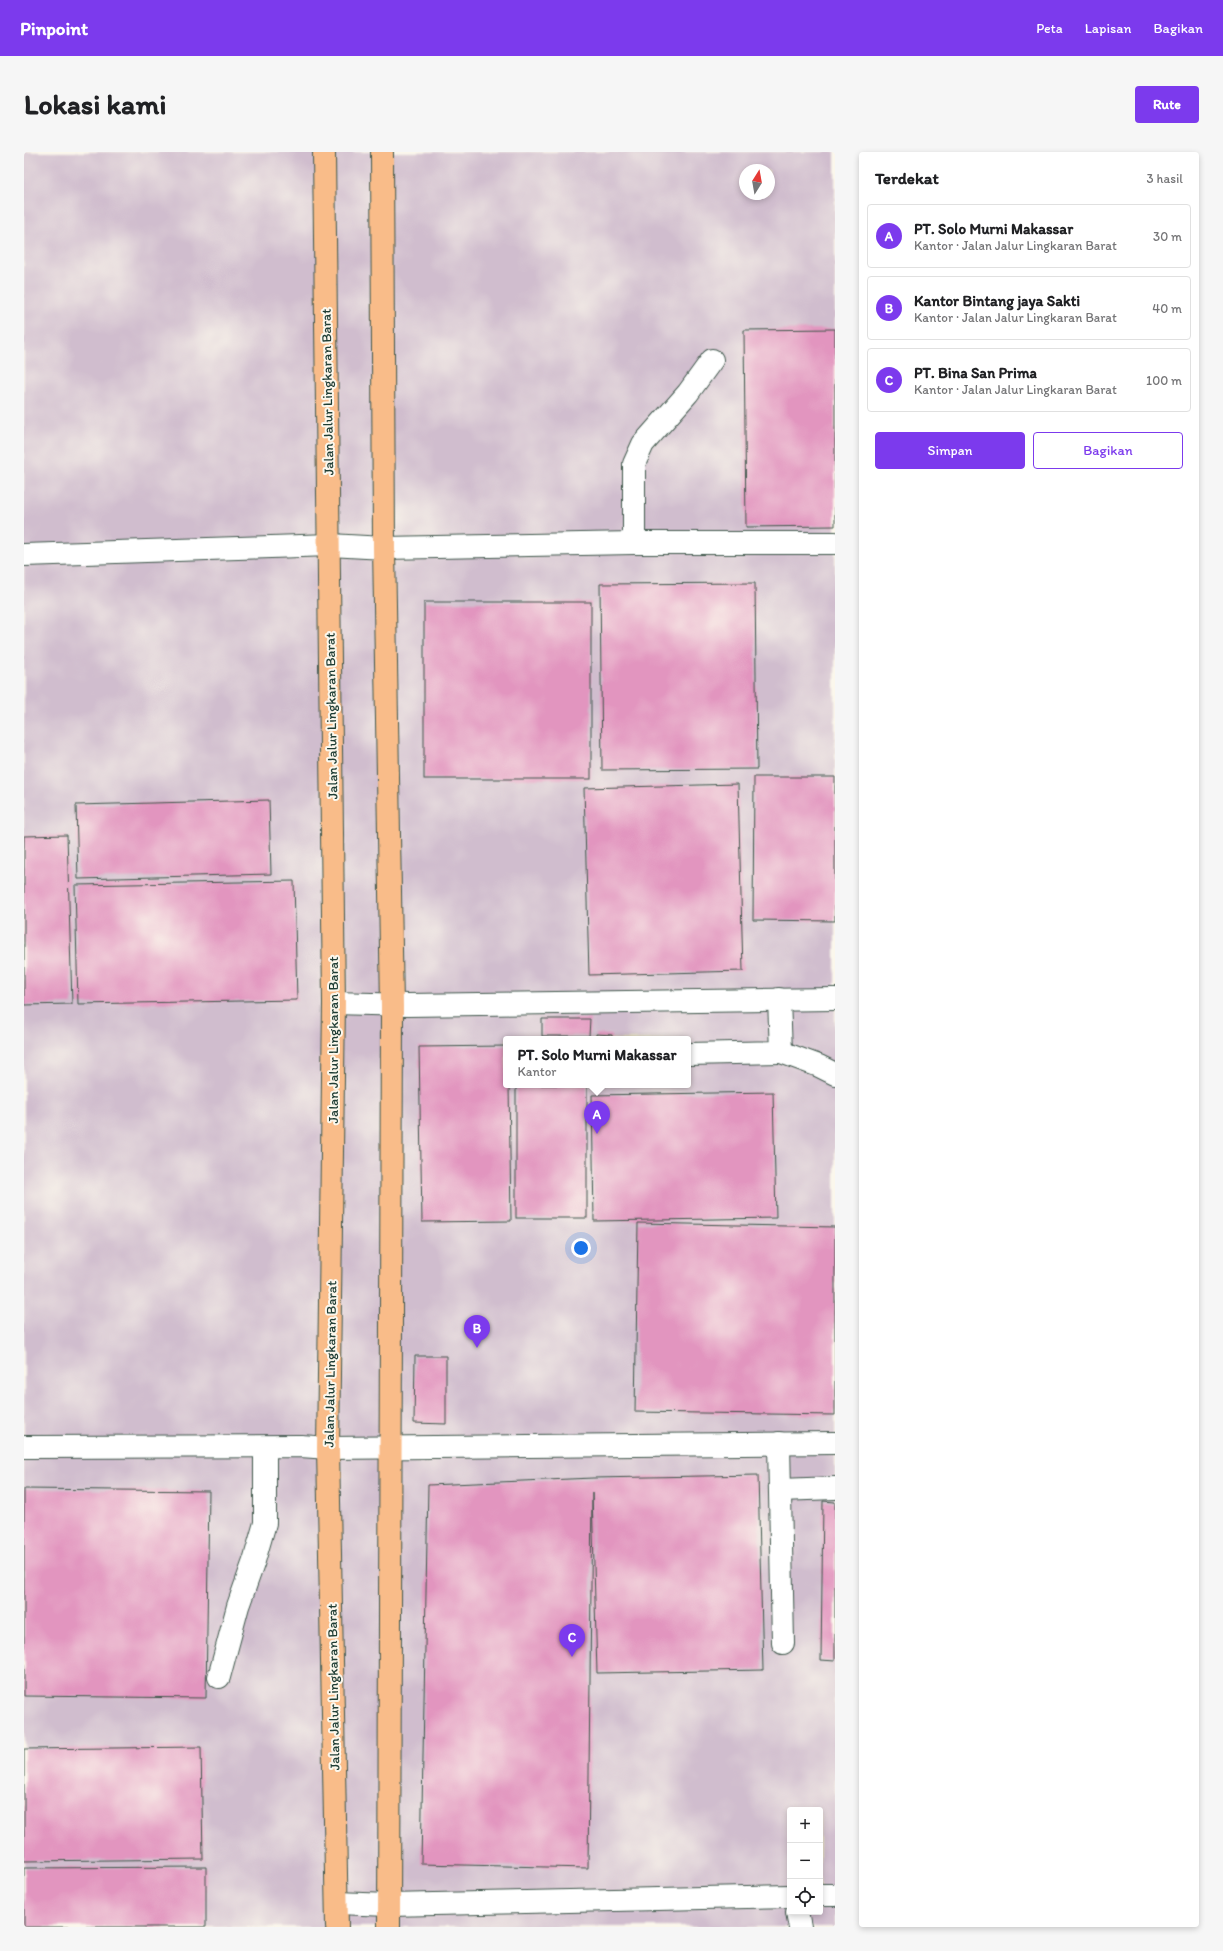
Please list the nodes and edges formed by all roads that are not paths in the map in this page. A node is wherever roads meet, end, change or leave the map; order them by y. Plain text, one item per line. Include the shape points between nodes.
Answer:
1 (324, 152) edge
2 (382, 152) edge
3 (712, 360) dead end
4 (634, 543) junction
5 (835, 543) edge
6 (330, 545) junction
7 (384, 548) junction
8 (24, 555) edge
9 (779, 999) junction
10 (835, 999) edge
11 (334, 1003) junction
12 (392, 1006) junction
13 (781, 1052) junction
14 (691, 1054) edge
15 (835, 1074) edge
16 (779, 1443) junction
17 (835, 1443) edge
18 (265, 1446) junction
19 (24, 1447) edge
20 (389, 1447) junction
21 (328, 1448) junction
22 (835, 1488) edge
23 (780, 1490) junction
24 (783, 1643) dead end
25 (219, 1678) dead end
26 (823, 1895) edge
27 (835, 1895) edge
28 (787, 1896) edge
29 (337, 1903) junction
30 (389, 1905) junction
31 (797, 1915) edge
32 (337, 1927) edge
33 (389, 1927) edge
34 (800, 1927) edge

1 - 6 main road, Jalan Jalur Lingkaran Barat
2 - 7 main road
3 - 4 street via 688,393 643,444 634,464
4 - 5 street
4 - 7 street
6 - 7 street
6 - 8 street
6 - 11 main road, Jalan Jalur Lingkaran Barat
7 - 12 main road
9 - 10 street
9 - 12 street
9 - 13 street
11 - 12 street
11 - 21 main road, Jalan Jalur Lingkaran Barat
12 - 20 main road
13 - 14 street
13 - 15 street
16 - 17 street
16 - 20 street
16 - 23 street
18 - 19 street
18 - 21 street
18 - 25 street via 265,1523 238,1606
20 - 21 street
20 - 30 main road
21 - 29 main road, Jalan Jalur Lingkaran Barat
22 - 23 street
23 - 24 street
26 - 27 street
28 - 30 street
29 - 30 street
29 - 32 main road, Jalan Jalur Lingkaran Barat
30 - 33 main road
31 - 34 street

